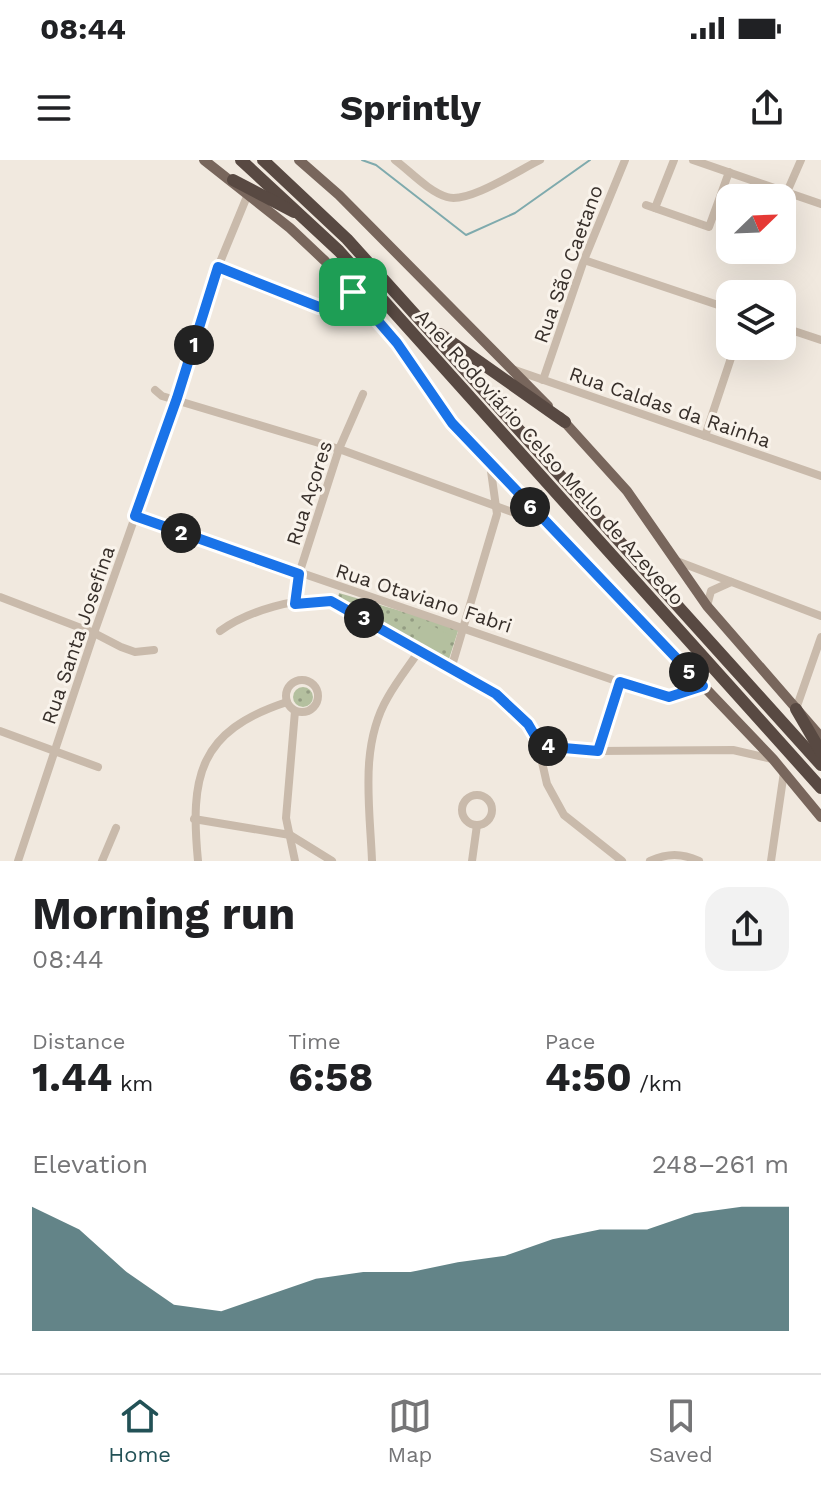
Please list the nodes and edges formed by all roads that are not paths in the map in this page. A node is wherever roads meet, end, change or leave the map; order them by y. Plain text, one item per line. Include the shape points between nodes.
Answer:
1 (204, 160) edge
2 (241, 160) edge
3 (263, 160) edge
4 (299, 160) edge
5 (395, 160) edge
6 (540, 160) edge
7 (625, 160) edge
8 (674, 160) edge
9 (693, 160) edge
10 (801, 160) edge
11 (729, 172) junction
12 (233, 180) junction
13 (764, 184) edge
14 (790, 184) edge
15 (248, 194) junction
16 (796, 195) edge
17 (821, 204) edge
18 (309, 220) junction
19 (584, 260) junction
20 (218, 267) junction
21 (353, 292) junction
22 (716, 304) edge
23 (421, 321) junction
24 (796, 332) edge
25 (821, 340) edge
26 (730, 360) edge
27 (509, 368) junction
28 (543, 380) junction
29 (155, 390) dead end
30 (363, 394) dead end
31 (177, 398) junction
32 (565, 422) junction
33 (705, 436) junction
34 (339, 449) junction
35 (490, 464) junction
36 (821, 476) edge
37 (497, 505) junction
38 (135, 516) junction
39 (546, 524) junction
40 (674, 560) junction
41 (299, 574) junction
42 (731, 582) junction
43 (0, 597) edge
44 (295, 604) junction
45 (707, 606) junction
46 (821, 616) edge
47 (465, 627) junction
48 (220, 631) dead end
49 (94, 633) junction
50 (821, 637) edge
51 (154, 650) dead end
52 (419, 651) junction
53 (451, 669) junction
54 (620, 682) junction
55 (703, 686) junction
56 (287, 702) junction
57 (796, 709) junction
58 (295, 711) junction
59 (0, 731) edge
60 (821, 737) edge
61 (541, 746) junction
62 (56, 750) junction
63 (598, 751) junction
64 (821, 752) edge
65 (773, 759) junction
66 (821, 765) edge
67 (98, 767) dead end
68 (784, 772) junction
69 (821, 788) edge
70 (821, 817) edge
71 (194, 819) junction
72 (477, 825) dead end
73 (116, 828) dead end
74 (290, 835) junction
75 (18, 861) edge
76 (102, 861) edge
77 (198, 861) edge
78 (295, 861) edge
79 (332, 861) edge
80 (372, 861) edge
81 (472, 861) edge
82 (622, 861) edge
83 (650, 861) edge
84 (699, 861) edge
85 (771, 861) edge

1 - 12 main road, Anel Rodoviário Celso Mello de Azevedo
2 - 18 highway, Anel Rodoviário Celso Mello de Azevedo
3 - 23 highway, Anel Rodoviário Celso Mello de Azevedo via 338,229
4 - 27 main road, Anel Rodoviário Celso Mello de Azevedo
5 - 6 street via 452,198 472,194
7 - 19 street, Rua São Caetano
8 - 11 street via 650,207 709,227
9 - 11 street
10 - 14 street
11 - 13 street
12 - 15 main road, Anel Rodoviário Celso Mello de Azevedo
12 - 18 highway
15 - 20 street, Rua Santa Josefina
15 - 21 main road, Anel Rodoviário Celso Mello de Azevedo
16 - 17 street
18 - 69 highway, Anel Rodoviário Celso Mello de Azevedo
19 - 22 street
19 - 28 street, Rua São Caetano
20 - 21 street via 319,307
20 - 31 street, Rua Santa Josefina
21 - 35 main road, Anel Rodoviário Celso Mello de Azevedo via 397,343 452,423
23 - 32 highway
23 - 66 highway, Anel Rodoviário Celso Mello de Azevedo
24 - 25 street
26 - 33 street
27 - 28 street, Rua Caldas da Rainha
27 - 32 main road, Anel Rodoviário Celso Mello de Azevedo
28 - 33 street, Rua Caldas da Rainha
29 - 31 street
30 - 34 street, Rua Açores
31 - 34 street
31 - 38 street, Rua Santa Josefina
32 - 40 main road, Anel Rodoviário Celso Mello de Azevedo via 627,491
33 - 36 street, Rua Caldas da Rainha
34 - 37 street
34 - 41 street, Rua Açores
35 - 37 street
35 - 39 main road, Anel Rodoviário Celso Mello de Azevedo
37 - 39 street
37 - 47 street
38 - 41 street, Rua Otaviano Fabri
38 - 49 street, Rua Santa Josefina
39 - 55 main road, Anel Rodoviário Celso Mello de Azevedo
40 - 42 street
40 - 45 main road, Anel Rodoviário Celso Mello de Azevedo
41 - 44 street, Rua Açores
41 - 47 street, Rua Otaviano Fabri
42 - 45 street via 711,591
42 - 46 street
43 - 49 street
44 - 48 street via 243,617
44 - 52 street via 331,601
45 - 57 main road, Anel Rodoviário Celso Mello de Azevedo
47 - 53 street
47 - 54 street, Rua Otaviano Fabri
49 - 51 street via 135,652
49 - 62 street, Rua Santa Josefina
50 - 57 street
52 - 53 street
52 - 80 street via 387,698 371,744
53 - 61 street via 513,707
54 - 55 street, Rua Otaviano Fabri via 669,697
54 - 63 street
55 - 65 main road, Anel Rodoviário Celso Mello de Azevedo
56 - 58 street
56 - 58 street via 287,689 296,681 313,685 317,702 308,711
56 - 71 street via 240,723 214,748 194,793
57 - 60 main road, Anel Rodoviário Celso Mello de Azevedo
57 - 64 highway
58 - 74 street via 287,786
59 - 62 street
61 - 63 street
61 - 82 street via 547,784 564,815
62 - 67 street
62 - 75 street, Rua Santa Josefina
63 - 65 street via 733,750
65 - 68 main road, Anel Rodoviário Celso Mello de Azevedo
68 - 70 main road, Anel Rodoviário Celso Mello de Azevedo
68 - 85 street
71 - 74 street
71 - 77 street
72 - 81 street
73 - 76 street
74 - 78 street
74 - 79 street
83 - 84 street via 683,854

